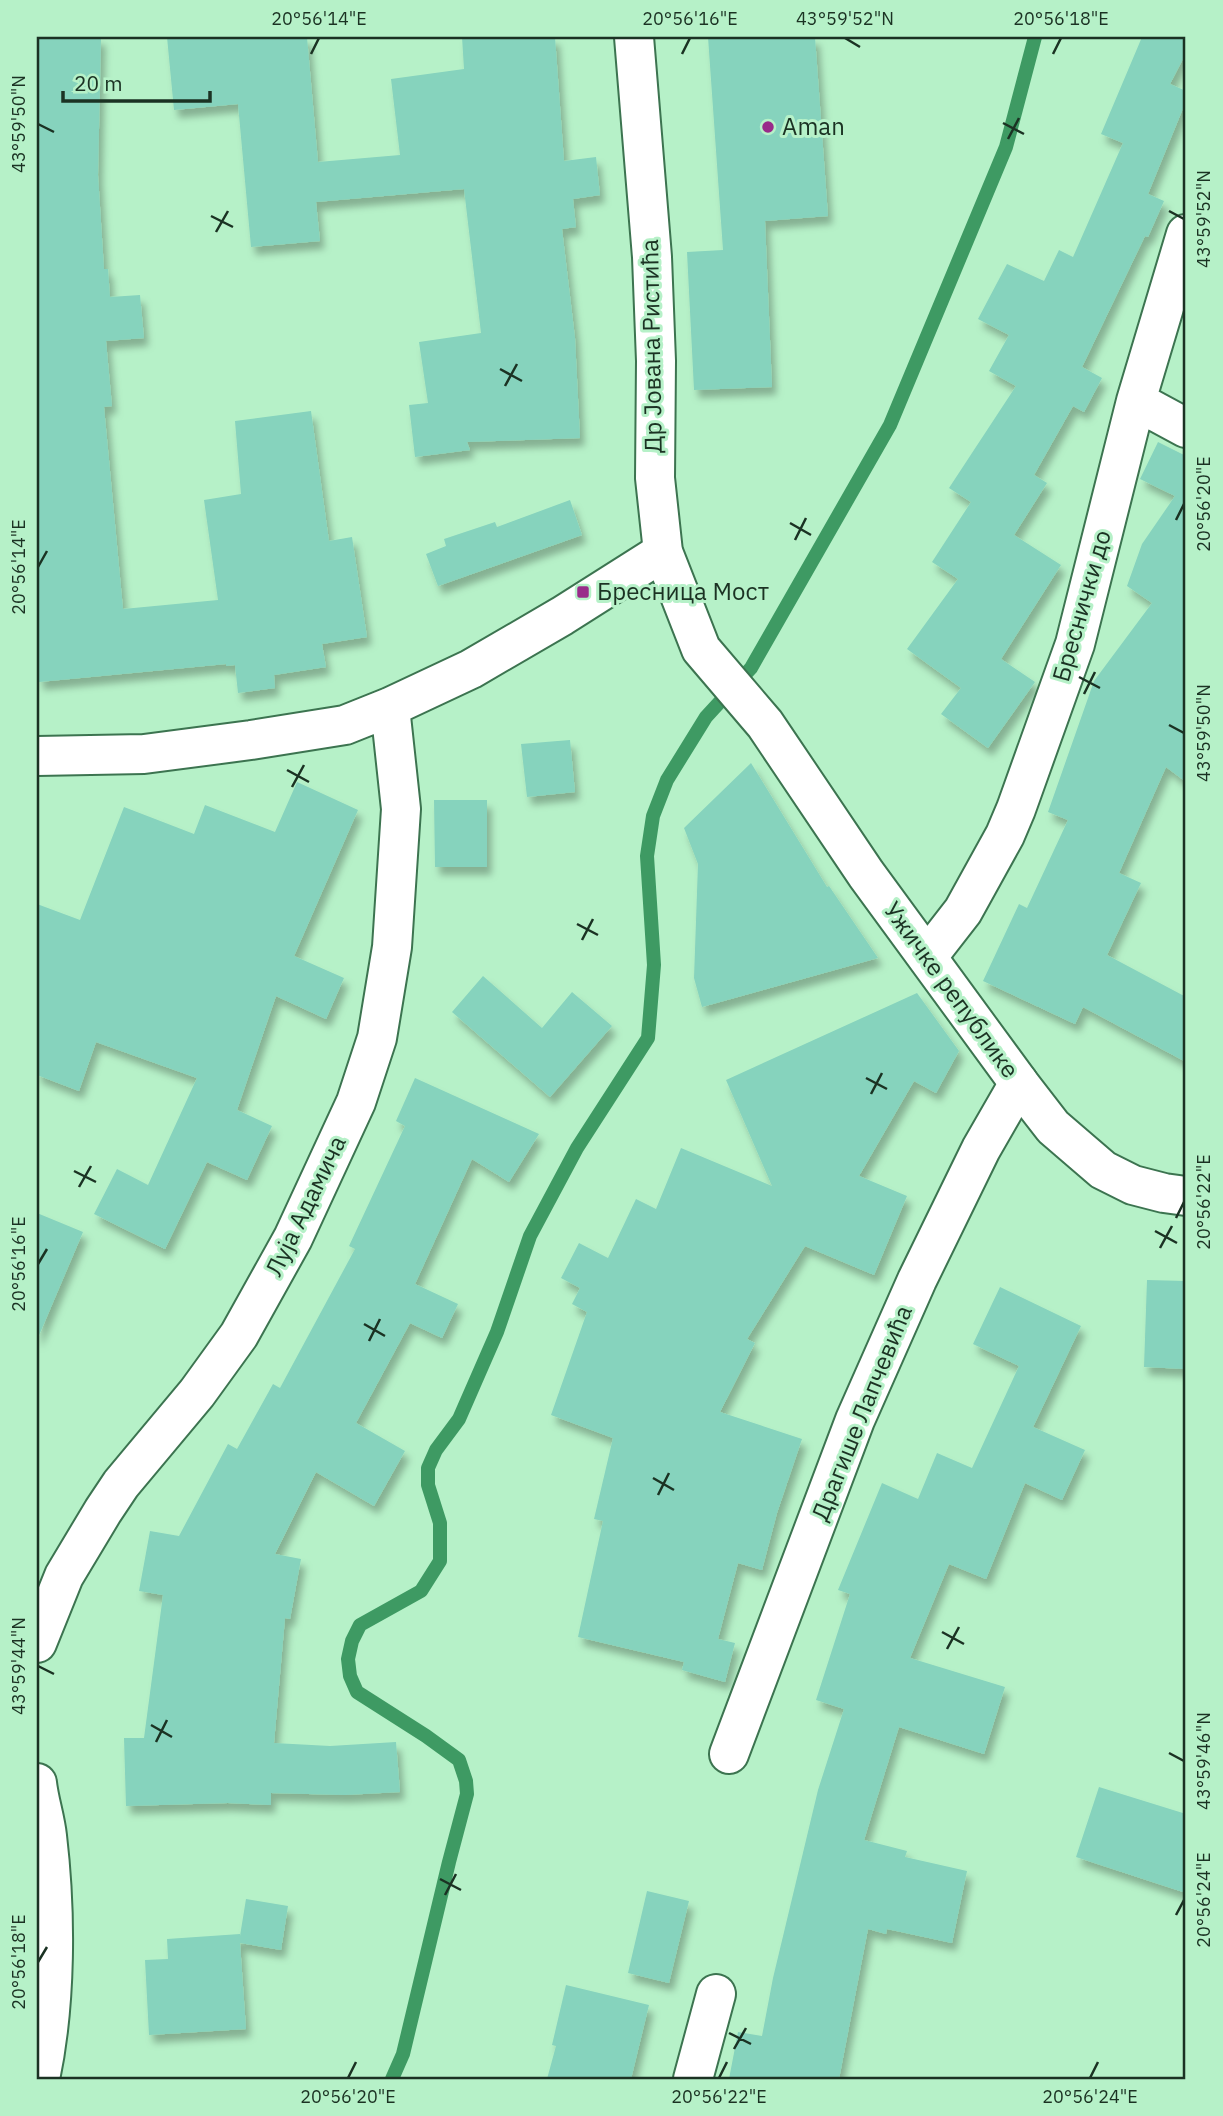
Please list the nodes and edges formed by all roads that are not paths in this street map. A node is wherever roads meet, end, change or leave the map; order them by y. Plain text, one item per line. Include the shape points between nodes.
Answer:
1 (634, 37) edge
2 (1186, 234) edge
3 (1136, 401) junction
4 (1186, 428) edge
5 (663, 552) junction
6 (701, 649) joint
7 (390, 707) junction
8 (37, 756) edge
9 (928, 956) junction
10 (1019, 1083) junction
11 (1186, 1196) edge
12 (37, 1643) edge
13 (729, 1754) dead end
14 (37, 1783) edge
15 (716, 1994) dead end
16 (40, 2079) edge
17 (693, 2079) edge

1 - 5 street, Др Јована Ристића via 652,257 655,478
2 - 3 street, Бреснички до
3 - 4 street
3 - 9 street, Бреснички до via 1075,645 1016,809 963,911
5 - 6 street, Др Јована Ристића
5 - 7 street via 471,669
6 - 9 street, Ужичке републике via 765,724 866,874
7 - 8 street via 345,724 251,740 144,754
7 - 12 street, Луја Адамича via 401,809 394,922 377,1038 356,1102 299,1227 239,1335 103,1511 64,1576
9 - 10 street, Ужичке републике
10 - 11 street, Ужичке републике via 1053,1127 1103,1170 1133,1185
10 - 13 street, Драгише Лапчевића via 917,1280 855,1420
14 - 16 street via 47,1834 53,1916
15 - 17 street

